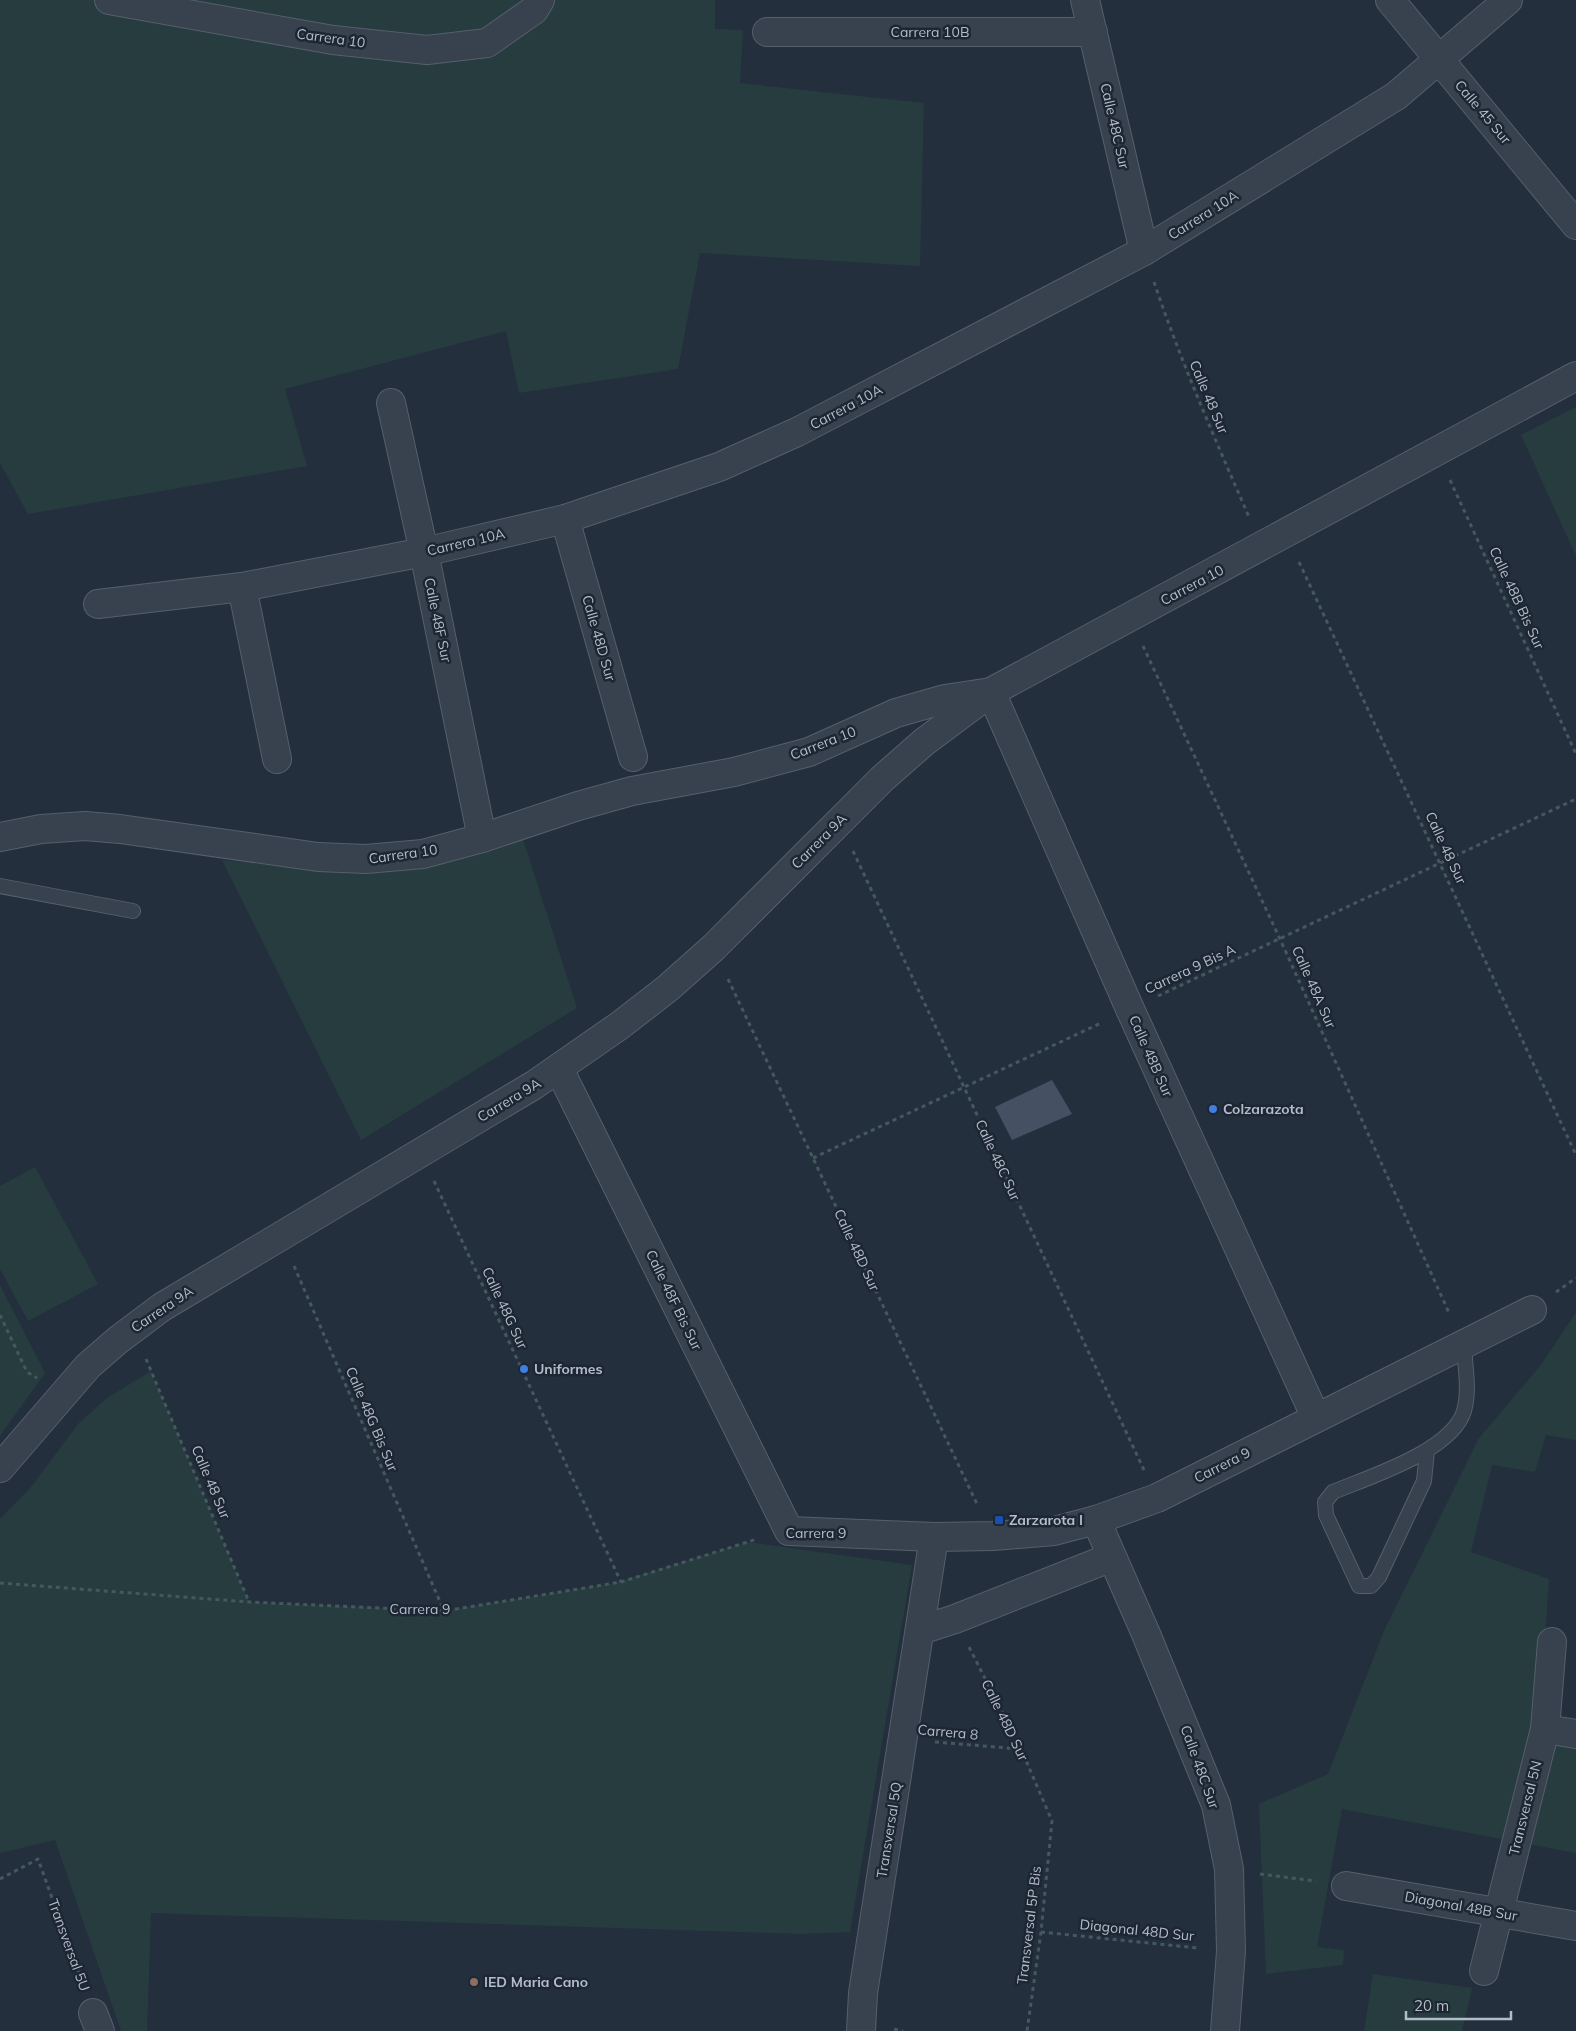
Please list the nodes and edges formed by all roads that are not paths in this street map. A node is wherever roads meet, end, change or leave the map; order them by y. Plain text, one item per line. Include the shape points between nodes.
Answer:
1 (109, 0) edge
2 (540, 0) edge
3 (1085, 0) edge
4 (1390, 0) edge
5 (1508, 0) edge
6 (767, 32) dead end
7 (1093, 32) junction
8 (1438, 58) junction
9 (1576, 225) edge
10 (1144, 251) junction
11 (1576, 376) edge
12 (390, 403) dead end
13 (565, 519) junction
14 (424, 552) junction
15 (242, 587) junction
16 (98, 604) dead end
17 (991, 692) junction
18 (633, 757) dead end
19 (277, 759) dead end
20 (0, 837) edge
21 (482, 838) junction
22 (0, 886) edge
23 (133, 911) dead end
24 (559, 1069) junction
25 (1532, 1310) dead end
26 (1464, 1346) junction
27 (1316, 1418) junction
28 (1427, 1451) junction
29 (0, 1468) edge
30 (1096, 1520) junction
31 (789, 1531) joint
32 (934, 1537) junction
33 (1112, 1557) junction
34 (921, 1630) junction
35 (1552, 1642) dead end
36 (1545, 1728) junction
37 (1576, 1734) edge
38 (1346, 1886) road end
39 (1498, 1912) junction
40 (1576, 1926) edge
41 (1484, 1971) dead end
42 (861, 2031) edge
43 (1226, 2031) edge

1 - 2 street, Carrera 10 via 333,40 427,50 487,43 534,10
3 - 7 street, Calle 48C Sur
4 - 8 street, Calle 45 Sur
5 - 8 street, Carrera 10A
6 - 7 street, Carrera 10B
7 - 10 street, Calle 48C Sur
8 - 9 street, Calle 45 Sur
8 - 10 street, Carrera 10A via 1396,96
10 - 13 street, Carrera 10A via 797,432 719,467
11 - 17 street, Carrera 10
12 - 14 street, Calle 48F Sur
13 - 14 street, Carrera 10A
13 - 18 street, Calle 48D Sur
14 - 15 street, Carrera 10A
14 - 21 street, Calle 48F Sur
15 - 16 street, Carrera 10A
15 - 19 street
17 - 21 street, Carrera 10 via 945,699 896,713 809,752 734,772 632,791
17 - 24 street, Carrera 9A via 924,742 668,988
17 - 27 street, Calle 48B Sur via 1130,1009
20 - 21 street, Carrera 10 via 41,829 86,826 318,857 366,859 423,854
22 - 23 lane
24 - 29 street, Carrera 9A via 155,1312 88,1366
24 - 31 street, Calle 48F Bis Sur
25 - 26 street, Carrera 9
26 - 27 street, Carrera 9
26 - 28 lane via 1467,1392 1464,1412 1452,1432
27 - 30 street, Carrera 9 via 1157,1498
28 - 28 lane via 1424,1481 1379,1576 1371,1586 1359,1586 1326,1515 1325,1502 1332,1492
30 - 32 street, Carrera 9 via 1054,1531
30 - 33 street, Calle 48C Sur
31 - 32 street, Carrera 9
32 - 34 street, Transversal 5Q
33 - 34 street
33 - 43 street, Calle 48C Sur via 1216,1804 1230,1870 1231,1951
34 - 42 street, Transversal 5Q via 863,1993
35 - 36 street, Transversal 5N
36 - 37 street
36 - 39 street, Transversal 5N
38 - 39 street, Diagonal 48B Sur
39 - 40 street, Diagonal 48B Sur
39 - 41 street, Transversal 5N

